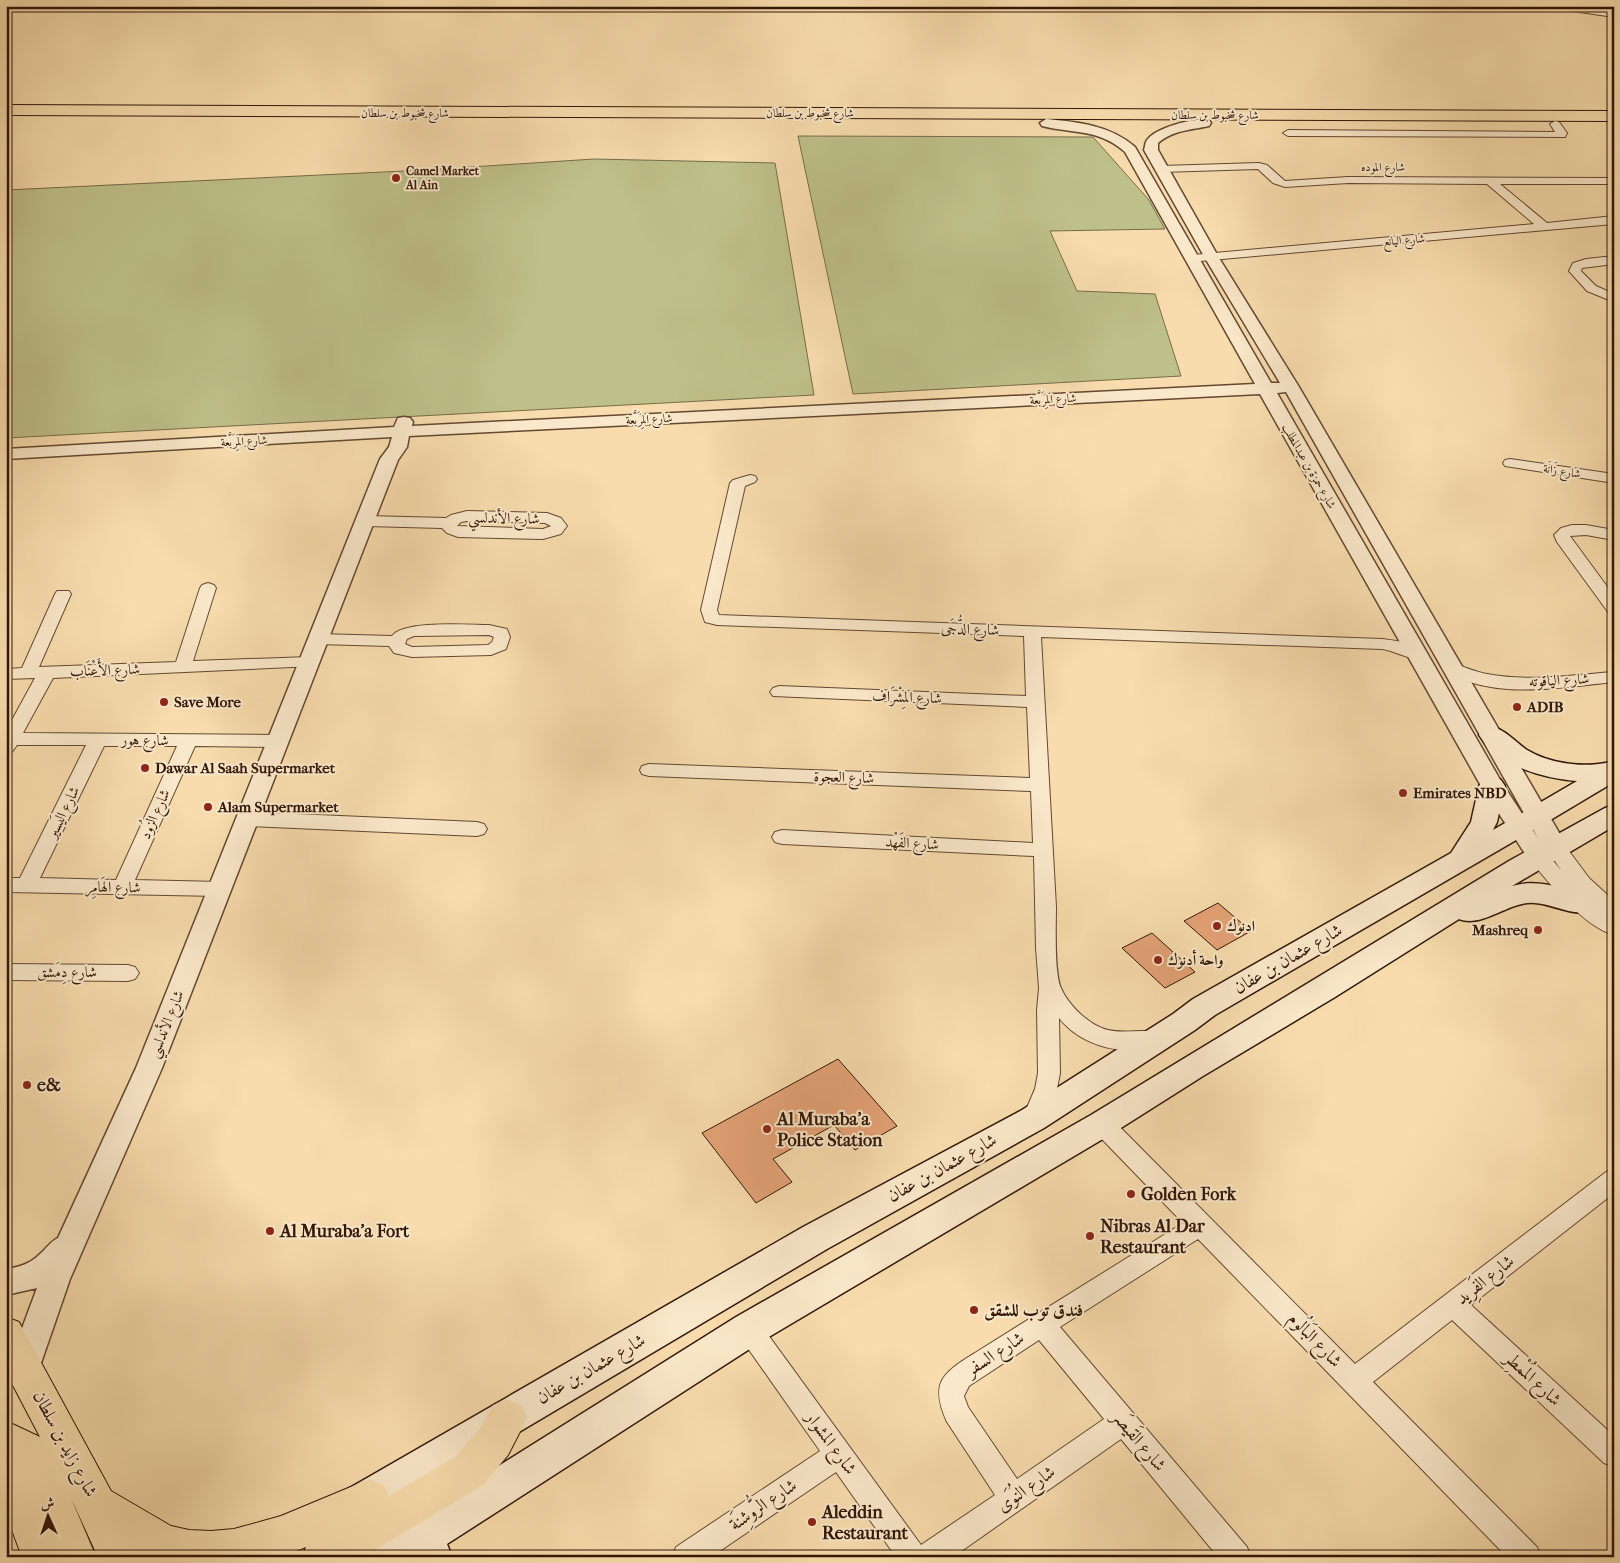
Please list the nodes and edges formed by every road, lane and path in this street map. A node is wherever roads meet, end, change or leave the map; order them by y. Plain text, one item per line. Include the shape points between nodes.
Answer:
1 (1558, 6) edge
2 (1614, 14) edge
3 (6, 110) edge
4 (1614, 116) edge
5 (6, 121) edge
6 (1046, 123) junction
7 (1205, 123) junction
8 (1555, 124) junction
9 (1614, 125) edge
10 (1288, 132) dead end
11 (1160, 169) junction
12 (1490, 181) junction
13 (1614, 181) edge
14 (1614, 220) edge
15 (1545, 227) junction
16 (1212, 258) junction
17 (1193, 260) junction
18 (1614, 260) edge
19 (1614, 298) edge
20 (1276, 384) junction
21 (398, 427) junction
22 (443, 430) junction
23 (343, 435) junction
24 (6, 443) edge
25 (6, 454) edge
26 (389, 459) junction
27 (1510, 463) dead end
28 (750, 479) dead end
29 (1614, 479) edge
30 (366, 521) junction
31 (449, 523) junction
32 (1614, 535) edge
33 (208, 588) dead end
34 (63, 594) dead end
35 (1614, 608) edge
36 (1402, 629) junction
37 (1032, 631) junction
38 (318, 639) junction
39 (396, 641) junction
40 (1382, 644) junction
41 (1417, 655) junction
42 (309, 662) junction
43 (183, 667) junction
44 (1451, 668) junction
45 (47, 672) junction
46 (28, 673) junction
47 (6, 674) edge
48 (1614, 677) edge
49 (1505, 683) junction
50 (779, 692) dead end
51 (1035, 702) junction
52 (1475, 708) junction
53 (1492, 735) junction
54 (98, 740) junction
55 (188, 741) junction
56 (278, 742) junction
57 (9, 744) edge
58 (649, 770) dead end
59 (1612, 771) edge
60 (1040, 785) junction
61 (1492, 786) junction
62 (1614, 814) edge
63 (248, 819) junction
64 (1520, 825) junction
65 (477, 829) dead end
66 (782, 837) dead end
67 (1043, 850) junction
68 (1548, 853) junction
69 (1459, 861) junction
70 (6, 885) edge
71 (27, 885) junction
72 (122, 888) junction
73 (220, 889) junction
74 (1580, 904) junction
75 (1614, 912) edge
76 (1431, 924) junction
77 (1614, 928) edge
78 (6, 972) edge
79 (128, 973) dead end
80 (1050, 988) junction
81 (1158, 1039) junction
82 (1033, 1119) junction
83 (1102, 1124) junction
84 (1614, 1179) edge
85 (1201, 1224) junction
86 (78, 1226) junction
87 (6, 1282) edge
88 (1452, 1305) junction
89 (1041, 1324) junction
90 (749, 1329) junction
91 (15, 1350) edge
92 (1355, 1380) junction
93 (507, 1418) junction
94 (1123, 1422) junction
95 (6, 1440) edge
96 (840, 1454) junction
97 (1614, 1454) edge
98 (6, 1467) edge
99 (1012, 1498) junction
100 (370, 1499) junction
101 (98, 1505) junction
102 (32, 1546) edge
103 (392, 1556) edge
104 (75, 1557) edge
105 (119, 1557) edge
106 (264, 1557) edge
107 (323, 1557) edge
108 (432, 1557) edge
109 (686, 1557) edge
110 (913, 1557) edge
111 (928, 1557) edge
112 (1237, 1557) edge
113 (1527, 1557) edge

1 - 2 street
3 - 4 main road, شارع شخبوط بن سلطان
5 - 6 main road, شارع شخبوط بن سلطان
6 - 7 main road, شارع شخبوط بن سلطان
6 - 17 street, شارع حمزة بن عبدالمطلب via 1091,129 1124,144
7 - 8 main road, شارع شخبوط بن سلطان
7 - 11 street, شارع حمزة بن عبدالمطلب via 1174,129 1152,142 1151,150
8 - 9 main road, شارع شخبوط بن سلطان
8 - 10 street via 1561,135
11 - 12 street, شارع الموده via 1259,166 1267,169 1277,182 1285,184 1348,180
11 - 16 street, شارع حمزة بن عبدالمطلب
12 - 13 street, شارع الموده
12 - 15 street
14 - 15 street, شارع اليانع
15 - 16 street, شارع اليانع
16 - 17 street, شارع اليانع
16 - 20 street, شارع حمزة بن عبدالمطلب
17 - 20 street, شارع حمزة بن عبدالمطلب
18 - 19 street via 1586,263 1577,266 1575,271 1590,287
20 - 21 street, شارع المِرَبَّعة
20 - 22 street, شارع المِرَبَّعة
20 - 36 street, شارع حمزة بن عبدالمطلب
20 - 44 street, شارع حمزة بن عبدالمطلب via 1336,469
21 - 22 street, شارع المِرَبَّعة
21 - 23 street, شارع المِرَبَّعة
21 - 24 street, شارع المِرَبَّعة
21 - 26 street, شارع الأندلسي via 396,450
22 - 26 street via 413,443
23 - 25 street, شارع المِرَبَّعة
23 - 26 street via 371,444
26 - 30 street, شارع الأندلسي
27 - 29 street, شارع زَانَة
28 - 37 street, شارع الدُّجَى via 738,483 710,610 711,618
30 - 31 street, شارع الأندلسي
30 - 38 street, شارع الأندلسي
31 - 31 street, شارع الأندلسي via 452,529 460,532 543,534 555,531 559,526 547,518 459,517
32 - 35 street via 1577,530 1562,535
33 - 43 street
34 - 46 street
36 - 40 street via 1396,638
36 - 41 street, شارع حمزة بن عبدالمطلب
37 - 40 street, شارع الدُّجَى
37 - 51 street
38 - 39 street
38 - 42 street, شارع الأندلسي
39 - 39 street via 400,649 412,652 484,651 500,645 502,637 501,633 489,630 419,630 404,633
40 - 41 street, شارع الدُّجَى via 1401,647
41 - 61 street, شارع حمزة بن عبدالمطلب
42 - 43 street, شارع الأَعْنَاب
42 - 56 street, شارع الأندلسي
43 - 45 street, شارع الأَعْنَاب
44 - 49 street, شارع الياقوته via 1476,679
44 - 52 street, شارع حمزة بن عبدالمطلب
45 - 46 street, شارع الأَعْنَاب
45 - 57 street
46 - 47 street, شارع الأَعْنَاب
48 - 49 street, شارع الياقوته
49 - 52 street, شارع الياقوته via 1484,692
50 - 51 street, شارع المِشْرَاف
51 - 60 street
52 - 53 street, شارع حمزة بن عبدالمطلب
53 - 59 main road via 1516,755 1560,772
53 - 64 street, شارع حمزة بن عبدالمطلب
54 - 55 street, شارع هور
54 - 57 street, شارع هور
54 - 71 street, شارع اليَسير
55 - 56 street, شارع هور
55 - 72 street, شارع الزُود
56 - 63 street, شارع الأندلسي
58 - 60 street, شارع العجوة
59 - 64 main road, شارع عثمان بن عفان
60 - 67 street
61 - 64 street, شارع حمزة بن عبدالمطلب
61 - 69 main road via 1484,822
62 - 68 main road
63 - 65 street
63 - 73 street, شارع الأندلسي
64 - 68 street, شارع حمزة بن عبدالمطلب
64 - 69 main road, شارع عثمان بن عفان
64 - 76 main road via 1517,849 1436,902
66 - 67 street, شارع الفَهْد
67 - 80 street
68 - 74 street via 1565,889
68 - 75 street via 1570,869
68 - 76 main road
69 - 81 main road, شارع عثمان بن عفان via 1213,1002
70 - 71 street, شارع الهَامِر
71 - 72 street, شارع الهَامِر
72 - 73 street, شارع الهَامِر
73 - 86 street, شارع الأندلسي via 149,1068
74 - 76 main road via 1546,894 1522,894
74 - 77 street
76 - 83 main road via 1199,1062
78 - 79 street, شارع دِمَشق
80 - 81 street via 1062,1009 1087,1032 1109,1041
80 - 82 street via 1049,1073
81 - 82 main road, شارع عثمان بن عفان
82 - 93 main road, شارع عثمان بن عفان via 815,1238
83 - 85 street, شارع البَالُوم
83 - 90 main road
84 - 88 street, شارع الفَرِيد
85 - 89 street, شارع السفر
85 - 92 street, شارع البَالُوم
86 - 87 street, شارع الأندلسي via 58,1256 42,1272 27,1280
86 - 91 street, شارع الأندلسي via 36,1329
88 - 92 street, شارع الفَرِيد
88 - 97 street, شارع المُمْطِر
89 - 94 street, شارع القَيصَر
89 - 99 street, شارع السفر via 960,1377 951,1396 956,1413
90 - 96 street, شارع المشوار
90 - 103 main road
91 - 101 main road, شارع زايد بن سلطان
92 - 113 street, شارع البَالُوم
93 - 100 main road, شارع عثمان بن عفان
93 - 107 main road via 494,1442 469,1471
94 - 99 street, شارع النُوَى
94 - 112 street, شارع القَيصَر
95 - 104 main road via 36,1460
96 - 109 street, شارع الرُّوشِنَة
96 - 110 street, شارع المشوار
98 - 102 main road
99 - 111 street, شارع النُوَى
100 - 101 main road via 273,1539 216,1552 188,1551 159,1541
100 - 106 main road, شارع عثمان بن عفان
101 - 105 main road, شارع زايد بن سلطان
103 - 108 main road

